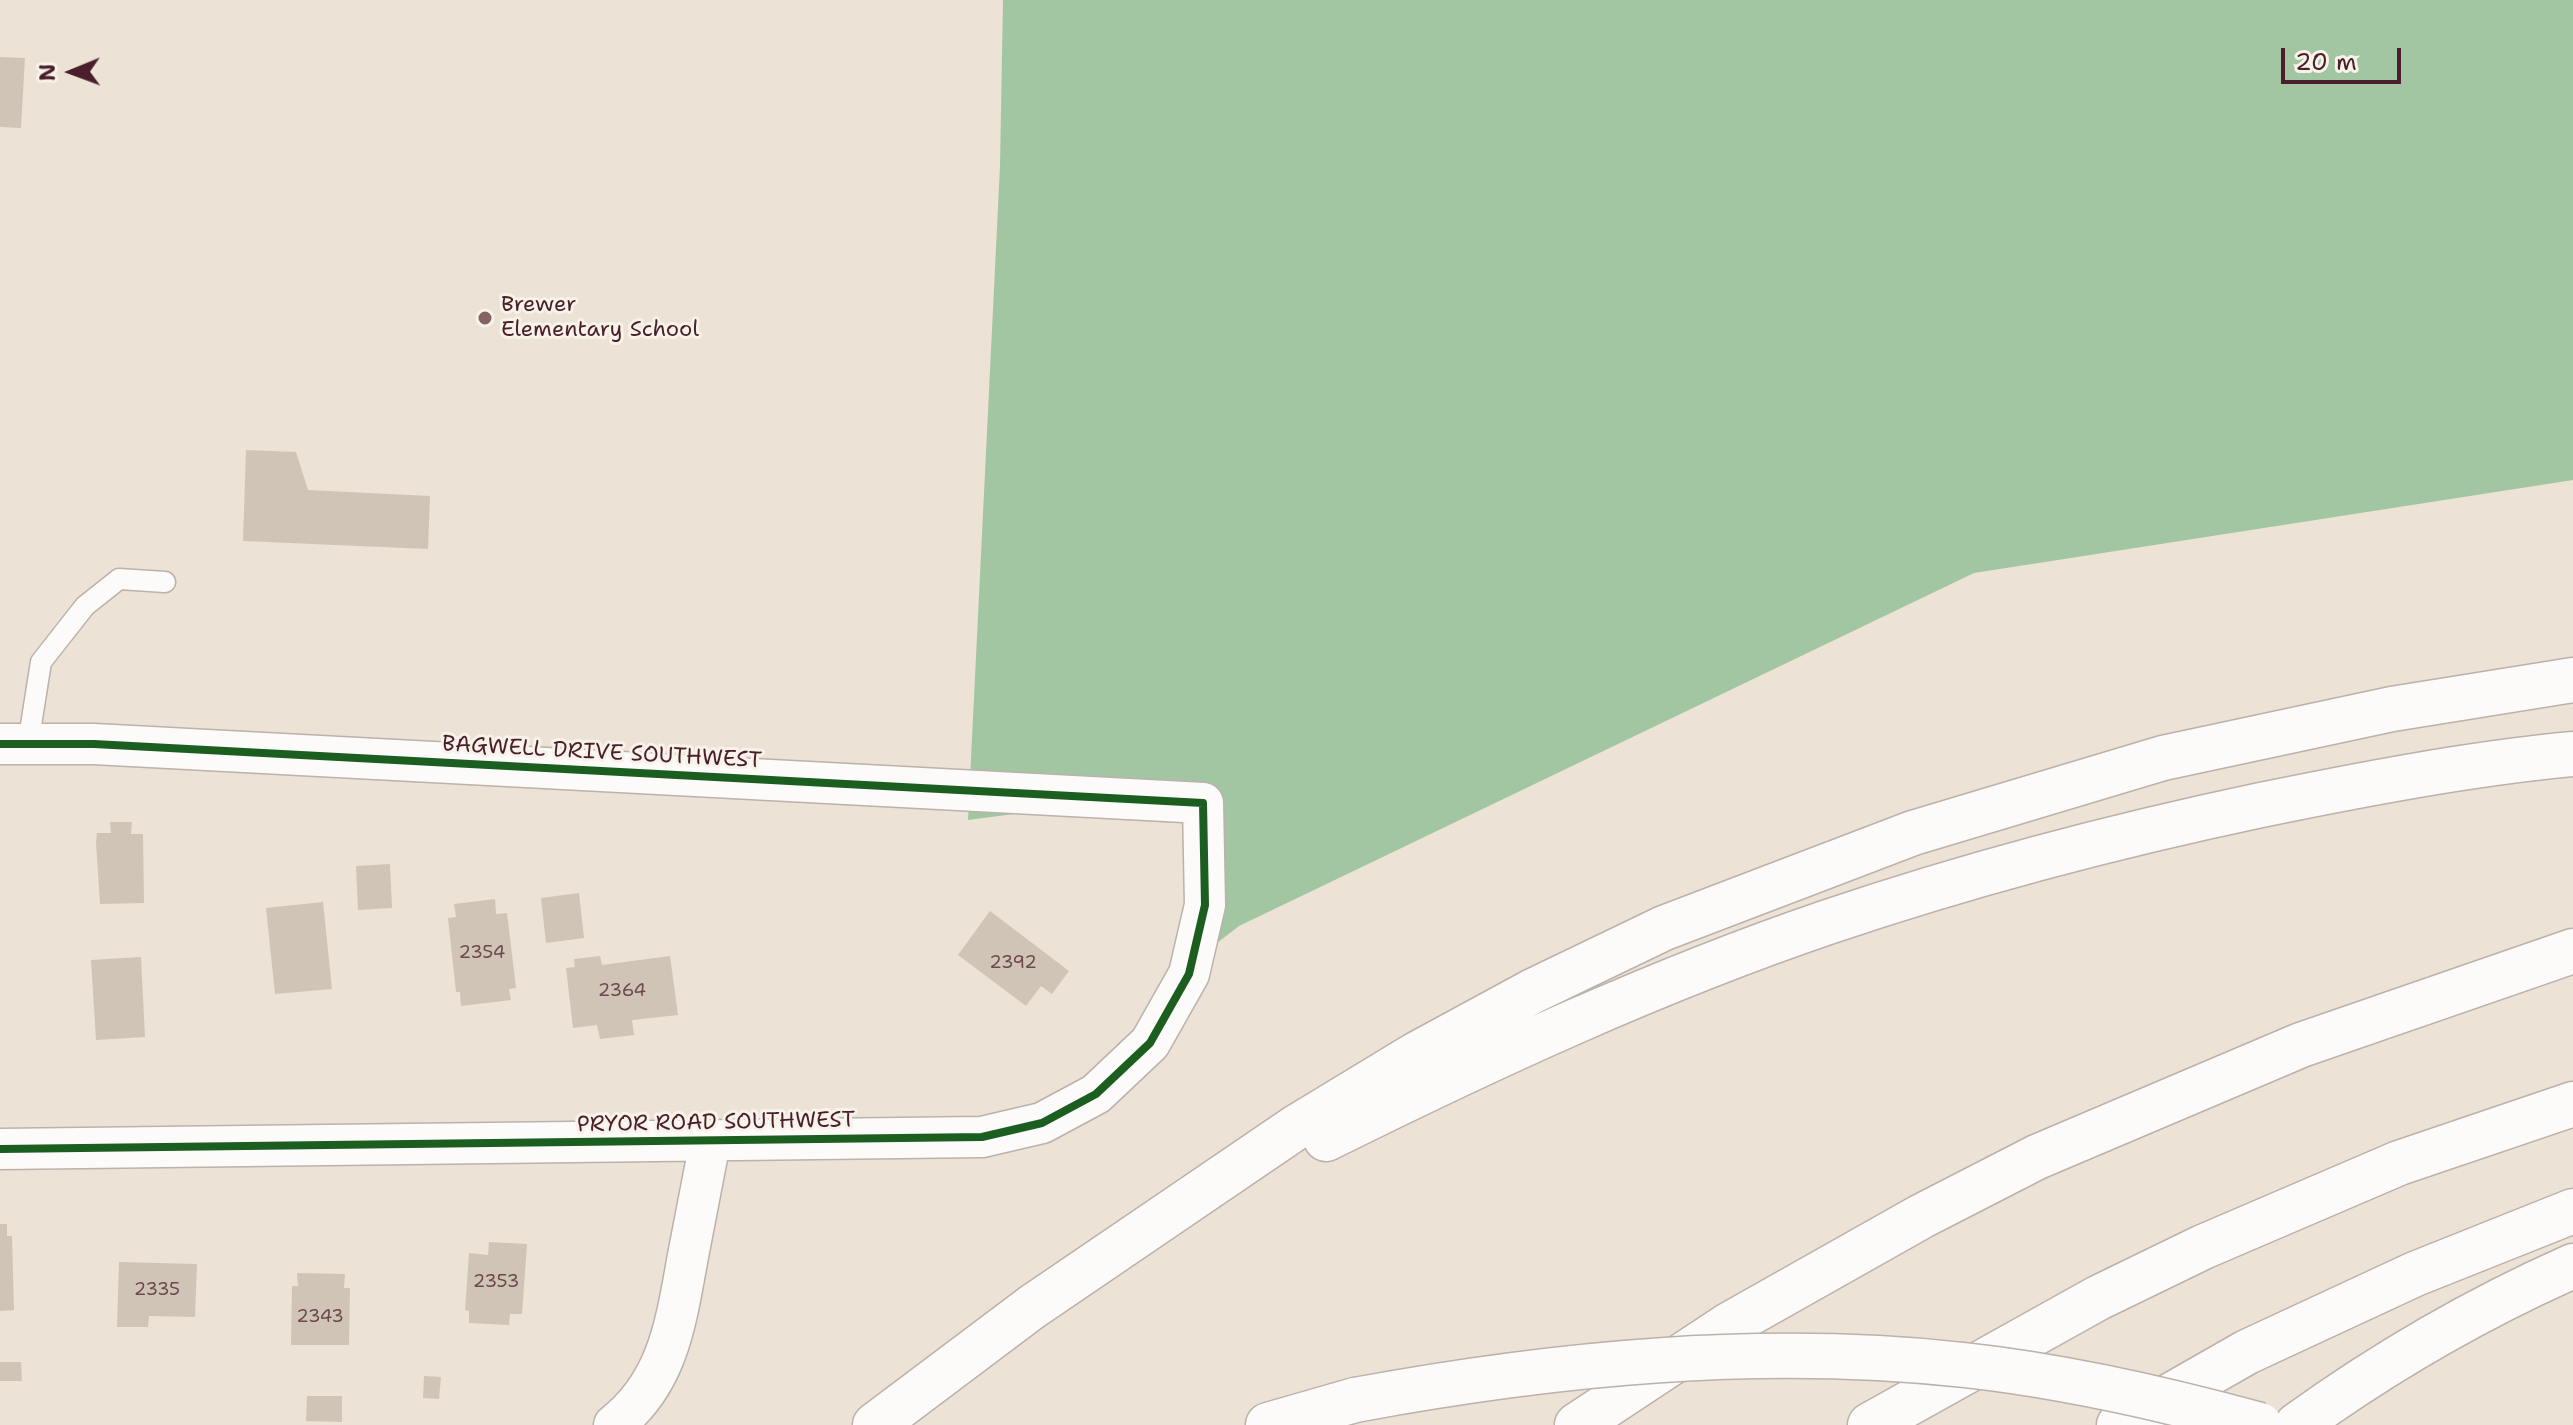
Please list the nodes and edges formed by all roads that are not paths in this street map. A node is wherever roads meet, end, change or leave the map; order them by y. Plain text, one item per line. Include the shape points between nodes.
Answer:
1 (165, 582) dead end
2 (2573, 680) edge
3 (14, 744) edge
4 (2573, 754) edge
5 (1203, 803) joint
6 (2573, 951) edge
7 (2573, 1104) edge
8 (710, 1142) junction
9 (0, 1149) edge
10 (2573, 1211) edge
11 (2573, 1266) edge
12 (1032, 1307) junction
13 (614, 1425) edge
14 (875, 1425) edge
15 (1268, 1425) edge
16 (1577, 1425) edge
17 (1870, 1425) edge
18 (2119, 1425) edge
19 (2260, 1425) edge
20 (2297, 1425) edge

1 - 3 lane via 119,579 85,606 41,662
2 - 12 highway via 2392,709 2163,758 1913,833 1664,928 1415,1055 1298,1126
3 - 5 street, BAGWELL DRIVE SOUTHWEST
4 - 12 highway via 2343,788 2172,824 1997,869 1827,922 1653,988 1492,1058 1276,1163
5 - 8 street, PRYOR ROAD SOUTHWEST via 1205,905 1189,974 1150,1043 1096,1094 1042,1123 982,1137
6 - 16 highway via 2301,1045 2037,1157 1727,1326
7 - 17 highway via 2399,1163 2203,1247 2098,1298
8 - 9 street, PRYOR ROAD SOUTHWEST
8 - 13 street via 673,1338 655,1379
10 - 18 highway via 2415,1274 2261,1346
11 - 20 highway via 2436,1335
12 - 14 highway
15 - 19 highway, bridge via 1355,1400 1527,1372 1716,1357 1848,1357 1962,1365 2070,1379

